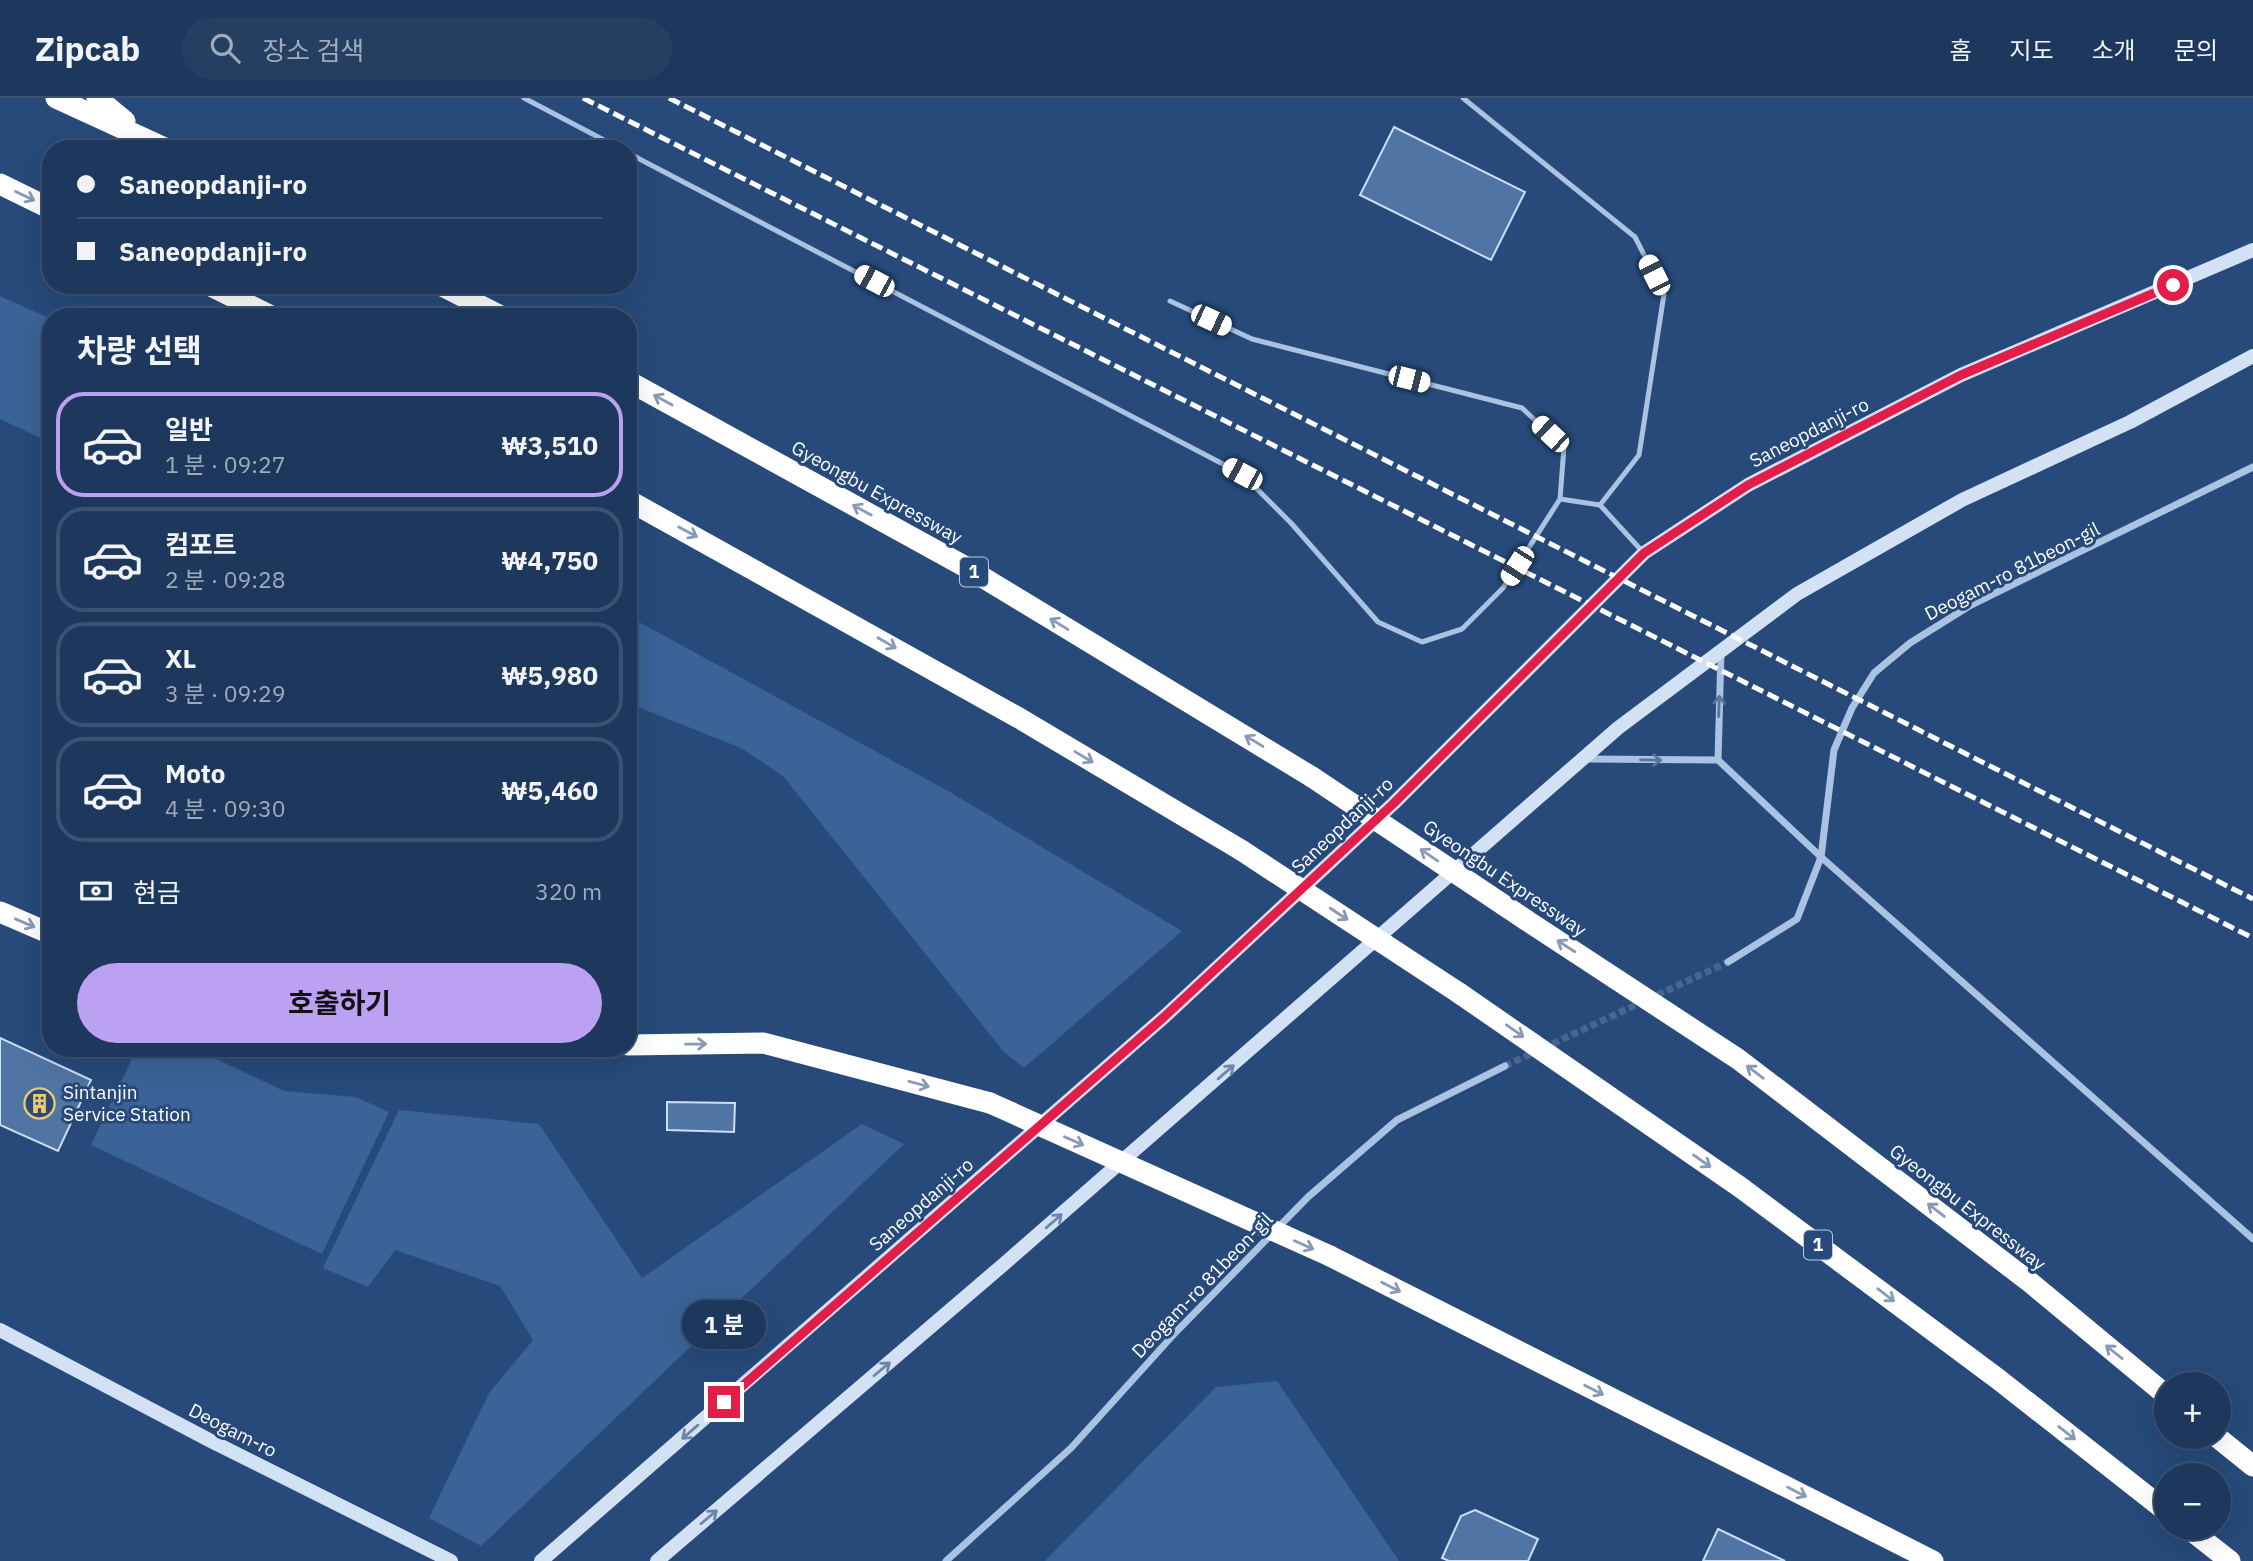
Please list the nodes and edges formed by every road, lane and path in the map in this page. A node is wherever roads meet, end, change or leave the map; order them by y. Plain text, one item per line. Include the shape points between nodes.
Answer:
1 (56, 98) edge
2 (97, 98) edge
3 (524, 98) edge
4 (1463, 98) edge
5 (149, 140) edge
6 (153, 140) edge
7 (604, 140) edge
8 (637, 158) edge
9 (0, 184) edge
10 (42, 205) edge
11 (2253, 250) edge
12 (227, 294) edge
13 (458, 294) edge
14 (1170, 301) dead end
15 (255, 308) edge
16 (485, 308) edge
17 (2253, 356) edge
18 (637, 386) edge
19 (2253, 467) edge
20 (1560, 499) junction
21 (637, 505) edge
22 (1600, 505) junction
23 (1644, 553) junction
24 (1721, 652) junction
25 (1584, 759) junction
26 (1718, 760) junction
27 (1821, 857) junction
28 (0, 912) edge
29 (42, 930) edge
30 (1728, 962) tunnel mouth
31 (637, 1045) edge
32 (1505, 1066) tunnel mouth
33 (2253, 1239) edge
34 (0, 1330) edge
35 (2154, 1385) edge
36 (2231, 1448) edge
37 (2253, 1466) edge
38 (2154, 1502) edge
39 (2203, 1540) edge
40 (451, 1561) edge
41 (541, 1561) edge
42 (657, 1561) edge
43 (946, 1561) edge
44 (1933, 1561) edge
45 (2230, 1561) edge

1 - 5 highway
2 - 6 highway
3 - 7 lane
4 - 22 lane via 1635,237 1664,295 1639,455
8 - 20 lane via 1242,474 1378,622 1422,642 1461,629 1503,588
9 -> 10 highway
11 - 23 main road, Saneopdanji-ro via 1961,375 1748,485
12 - 15 highway
13 - 16 highway
14 - 20 lane via 1252,339 1522,408 1564,447
17 - 24 main road via 2130,422 1962,500 1797,594
35 -> 18 highway, Gyeongbu Expressway / 1, bridge via 2031,1283 1738,1059 1312,777 964,566
19 - 27 street, Deogam-ro 81beon-gil via 1971,605 1910,643 1874,673 1834,750
20 - 22 lane
21 -> 38 highway, 1, bridge via 1019,718 1241,850 1459,993 1740,1187
22 - 23 lane
23 -> 41 main road, Saneopdanji-ro via 1394,803 1164,1017
24 - 25 main road via 1618,728
26 -> 24 street
25 -> 26 street
42 -> 25 main road
26 - 27 street
27 - 30 street, Deogam-ro 81beon-gil via 1797,919
27 - 33 street
28 -> 29 highway
31 -> 44 highway, bridge via 763,1043 990,1102 1330,1256
32 - 43 street, Deogam-ro 81beon-gil via 1397,1120 1308,1197 1071,1448
34 - 40 main road, Deogam-ro
36 - 37 highway
39 - 45 highway

